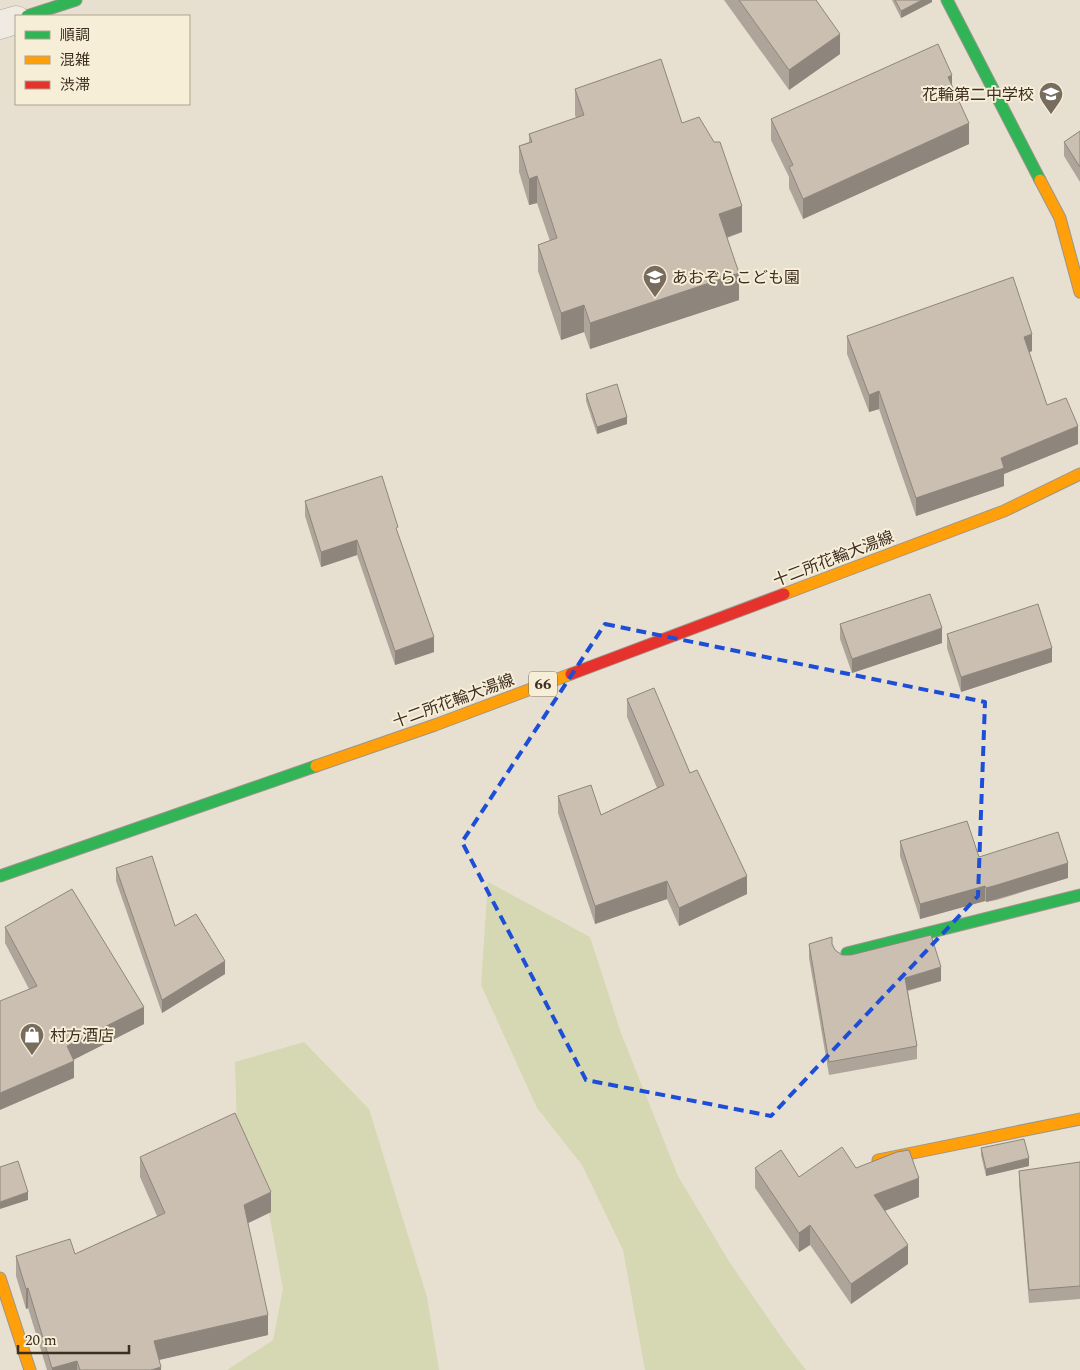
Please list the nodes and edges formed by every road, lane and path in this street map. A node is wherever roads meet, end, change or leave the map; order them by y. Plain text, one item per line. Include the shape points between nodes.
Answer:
1 (76, 0) edge
2 (947, 0) edge
3 (30, 15) edge
4 (15, 20) edge
5 (0, 25) edge
6 (1080, 292) edge
7 (1080, 474) edge
8 (0, 876) edge
9 (1080, 896) edge
10 (847, 953) edge
11 (1080, 1118) edge
12 (878, 1160) edge
13 (0, 1278) edge
14 (30, 1370) edge

1 - 3 main road
2 - 6 main road via 1060,218
4 - 5 street
7 - 8 main road, 十二所花輪大湯線 / 66 via 1004,511 444,722
9 - 10 main road
11 - 12 main road
13 - 14 main road

